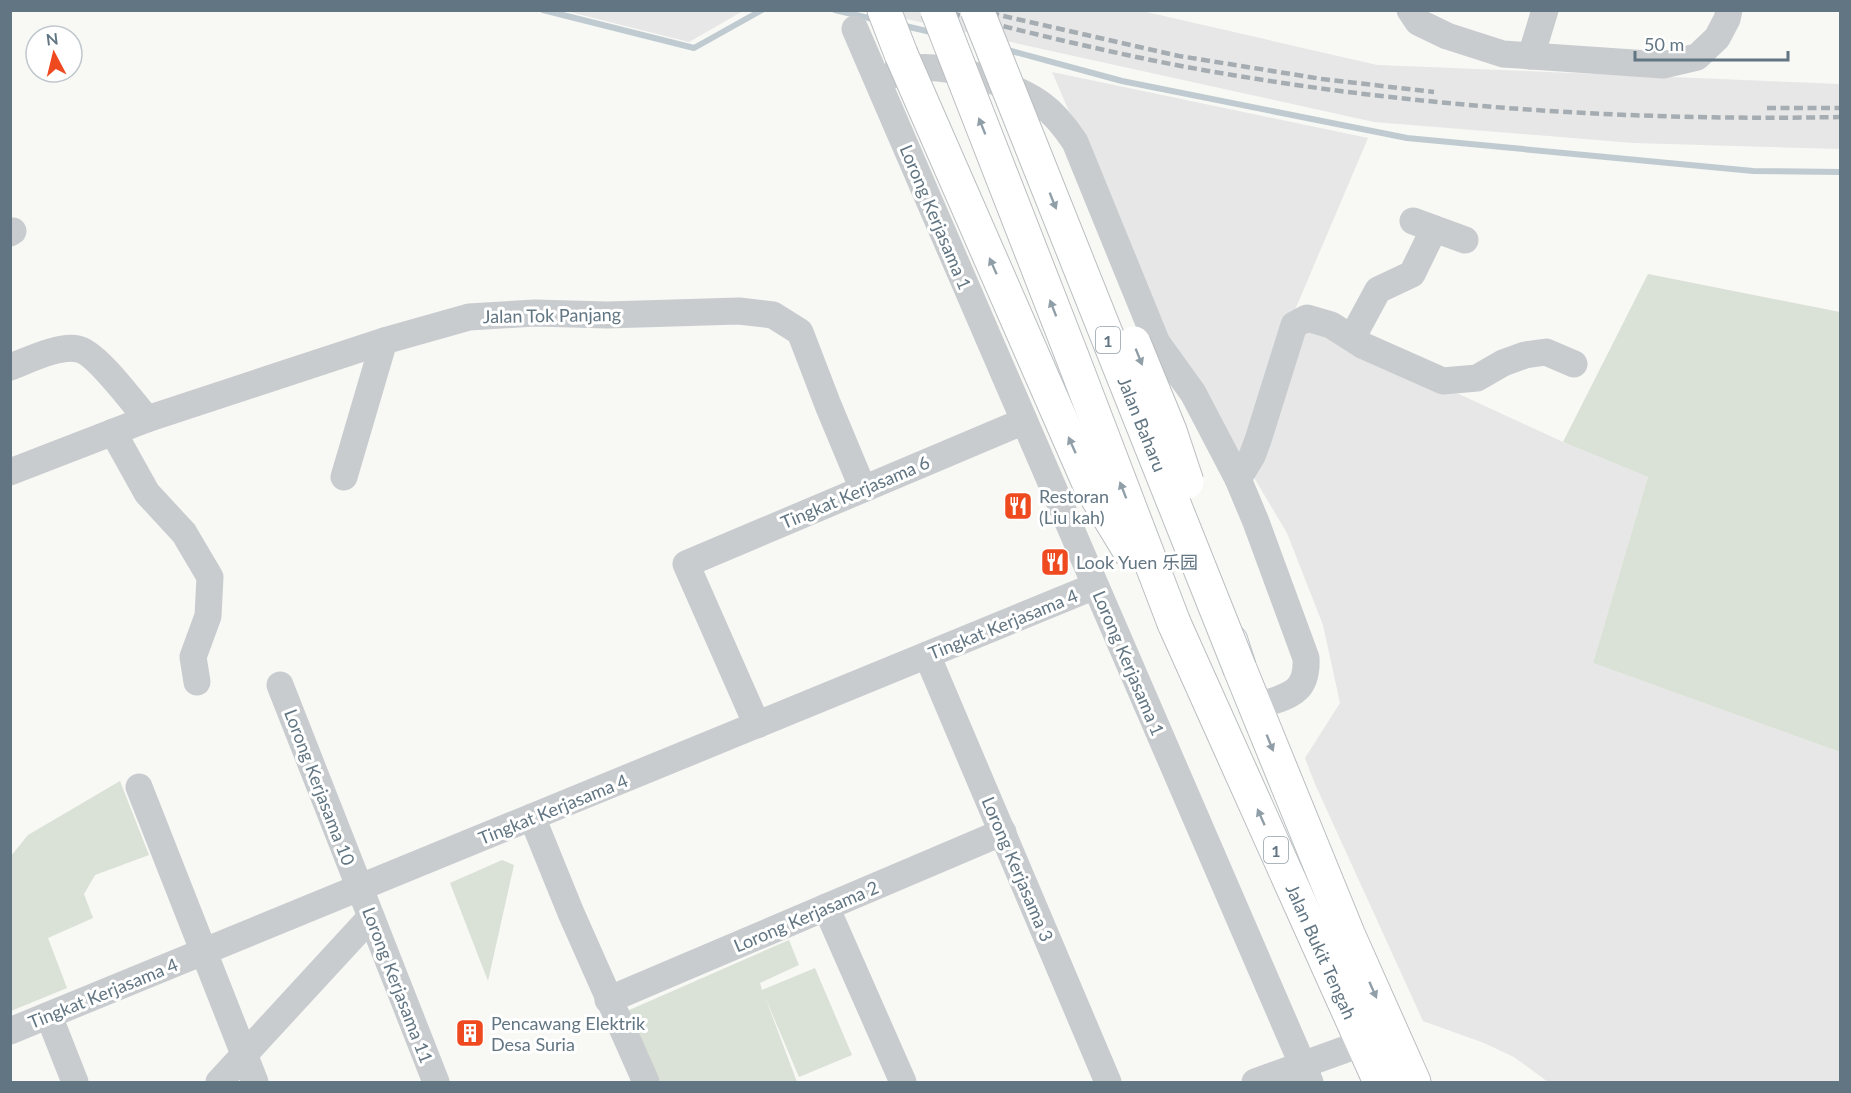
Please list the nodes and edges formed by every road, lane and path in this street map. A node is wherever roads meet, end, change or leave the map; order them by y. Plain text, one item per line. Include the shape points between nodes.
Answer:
1 (884, 10) edge
2 (937, 10) edge
3 (976, 10) edge
4 (999, 10) edge
5 (1410, 10) edge
6 (1545, 10) edge
7 (1729, 10) edge
8 (855, 29) dead end
9 (1531, 56) junction
10 (879, 84) junction
11 (1465, 240) dead end
12 (1352, 338) junction
13 (384, 341) junction
14 (1574, 364) dead end
15 (10, 367) edge
16 (147, 419) junction
17 (1024, 421) junction
18 (113, 432) junction
19 (10, 472) edge
20 (344, 477) dead end
21 (1238, 479) junction
22 (863, 489) junction
23 (1095, 586) junction
24 (1174, 623) junction
25 (927, 655) junction
26 (1240, 669) junction
27 (197, 682) dead end
28 (280, 685) dead end
29 (1256, 707) junction
30 (757, 725) junction
31 (139, 787) dead end
32 (532, 817) junction
33 (1003, 831) junction
34 (360, 888) junction
35 (826, 907) junction
36 (371, 917) junction
37 (204, 952) junction
38 (608, 1000) junction
39 (49, 1016) junction
40 (10, 1031) edge
41 (1363, 1043) junction
42 (244, 1056) junction
43 (1306, 1074) edge
44 (75, 1083) edge
45 (219, 1083) edge
46 (255, 1083) edge
47 (436, 1083) edge
48 (646, 1083) edge
49 (903, 1083) edge
50 (1108, 1083) edge
51 (1255, 1083) edge
52 (1380, 1083) edge
53 (1414, 1083) edge

24 -> 1 highway, bridge via 1090,486
24 -> 2 highway, 1, bridge
3 -> 26 highway, Jalan Baharu / 1, bridge
4 -> 26 highway, bridge via 1182,463
5 - 9 street via 1418,22 1447,36 1503,54
6 - 9 street
7 - 9 street via 1717,38 1697,57 1663,65
8 - 10 street, Lorong Kerjasama 1
10 - 17 street, Lorong Kerjasama 1
10 - 21 street via 896,72 912,68 978,75 1040,103 1062,122 1075,142 1158,343 1193,393
11 - 12 street via 1424,225 1412,274 1378,290
12 - 14 street via 1443,381 1477,378 1503,363 1546,352
12 - 21 street via 1331,325 1307,318 1294,324 1258,440
13 - 16 street, Jalan Tok Panjang
13 - 20 street
13 - 22 street, Jalan Tok Panjang via 469,317 739,311 773,315 800,332
15 - 16 street via 53,351 79,349 94,358
16 - 18 street, Jalan Tok Panjang
17 - 22 street, Tingkat Kerjasama 6
17 - 23 street, Lorong Kerjasama 1
18 - 19 street, Jalan Tok Panjang
18 - 27 street via 147,493 184,533 210,577 208,616 193,657
21 - 29 street via 1306,658 1306,673 1294,693
22 - 30 street, Tingkat Kerjasama 6 via 686,564
23 - 25 street, Tingkat Kerjasama 4
23 - 43 street, Lorong Kerjasama 1
41 -> 24 highway, Jalan Bukit Tengah / 1
25 - 30 street, Tingkat Kerjasama 4
25 - 33 street, Lorong Kerjasama 3
26 - 29 highway, Jalan Bukit Tengah / 1
28 - 34 street, Lorong Kerjasama 10
29 -> 53 highway, Jalan Bukit Tengah / 1
30 - 32 street, Tingkat Kerjasama 4
31 - 37 street
32 - 34 street, Tingkat Kerjasama 4
32 - 38 street
33 - 35 street, Lorong Kerjasama 2
33 - 50 street, Lorong Kerjasama 3
34 - 36 street, Lorong Kerjasama 11
34 - 37 street, Tingkat Kerjasama 4
35 - 38 street, Lorong Kerjasama 2
35 - 49 street
36 - 42 street
36 - 47 street, Lorong Kerjasama 11
37 - 39 street, Tingkat Kerjasama 4
37 - 42 street
38 - 48 street
39 - 40 street, Tingkat Kerjasama 4
39 - 44 street
41 - 43 street
41 - 52 highway, Jalan Bukit Tengah / 1
42 - 45 street
42 - 46 street
43 - 51 street

